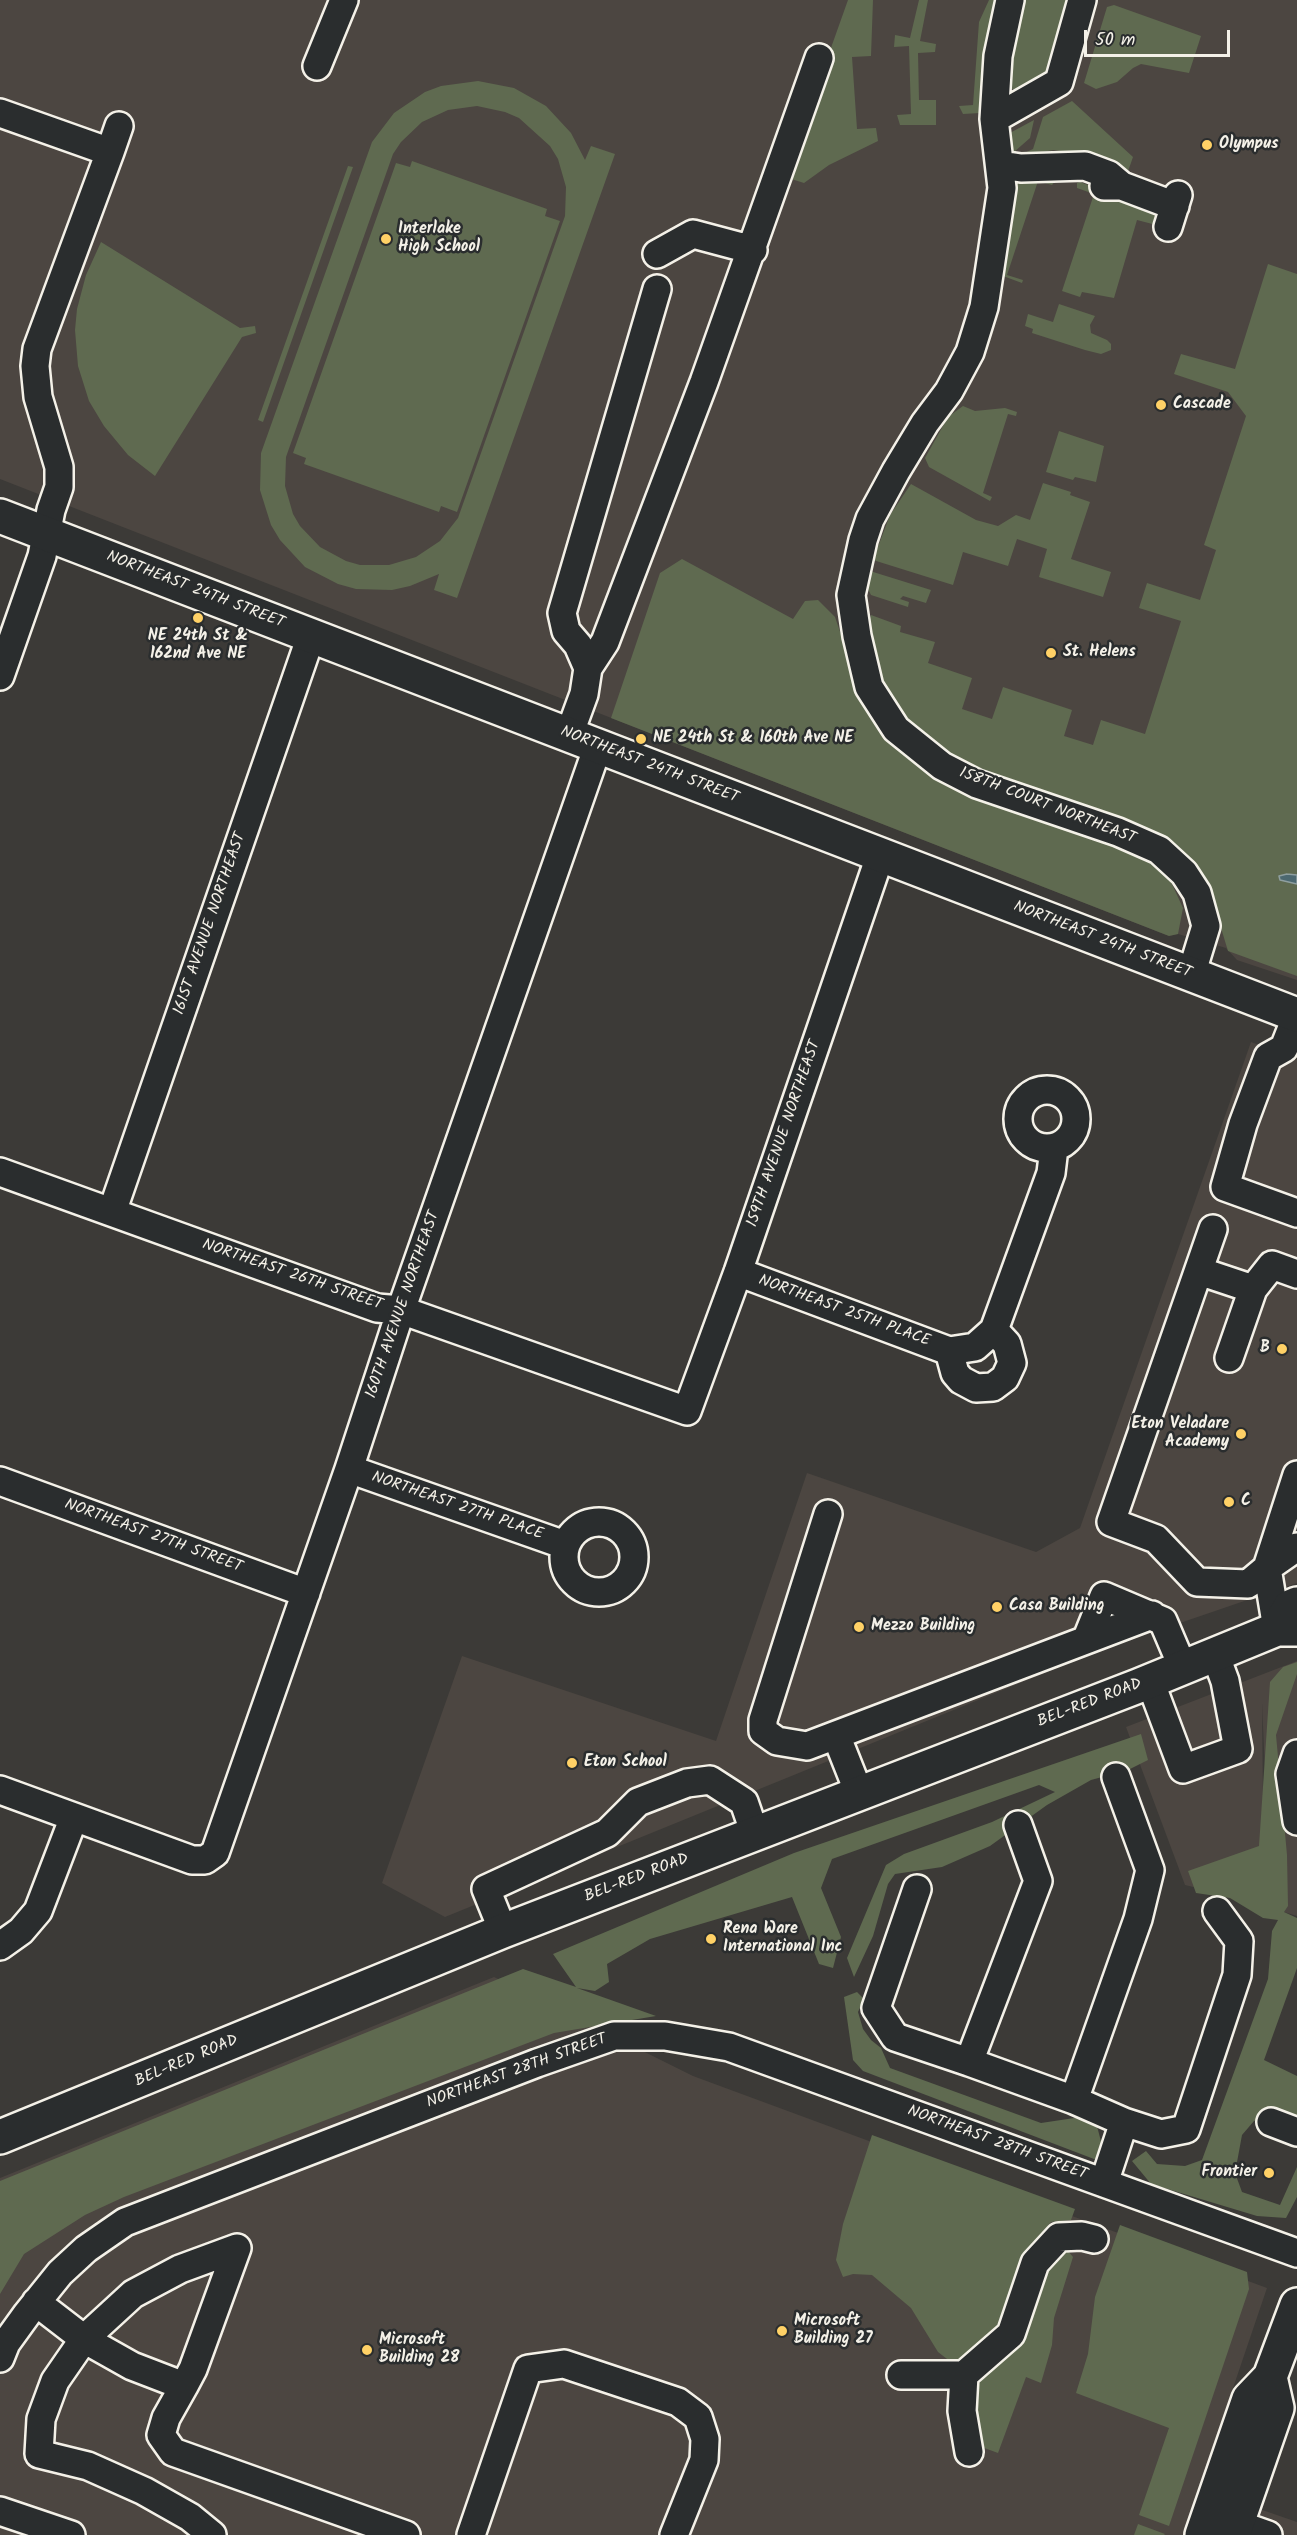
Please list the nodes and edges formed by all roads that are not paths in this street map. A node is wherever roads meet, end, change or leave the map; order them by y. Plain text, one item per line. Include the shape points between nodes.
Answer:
1 (344, 0) edge
2 (1010, 0) edge
3 (1082, 0) edge
4 (819, 58) dead end
5 (317, 66) dead end
6 (0, 113) edge
7 (994, 119) junction
8 (119, 126) dead end
9 (110, 153) junction
10 (1001, 165) junction
11 (1174, 209) dead end
12 (753, 250) junction
13 (657, 254) dead end
14 (657, 289) dead end
15 (0, 516) edge
16 (47, 533) junction
17 (311, 636) junction
18 (588, 668) junction
19 (0, 676) edge
20 (584, 740) junction
21 (880, 856) junction
22 (1191, 975) junction
23 (1297, 1015) edge
24 (1053, 1148) dead end
25 (0, 1172) edge
26 (112, 1212) junction
27 (1297, 1213) edge
28 (1214, 1229) dead end
29 (1199, 1271) junction
30 (738, 1272) junction
31 (1297, 1274) edge
32 (1253, 1288) junction
33 (401, 1310) junction
34 (973, 1343) junction
35 (1229, 1358) dead end
36 (687, 1411) joint
37 (349, 1469) junction
38 (1297, 1475) edge
39 (0, 1481) edge
40 (828, 1514) dead end
41 (565, 1545) dead end
42 (1297, 1547) edge
43 (1267, 1568) junction
44 (306, 1593) junction
45 (1290, 1621) edge
46 (1215, 1654) junction
47 (1183, 1668) junction
48 (1150, 1681) junction
49 (837, 1735) junction
50 (1297, 1754) edge
51 (1116, 1776) dead end
52 (0, 1790) edge
53 (859, 1793) junction
54 (74, 1817) junction
55 (1297, 1821) edge
56 (1018, 1825) dead end
57 (755, 1834) junction
58 (917, 1889) dead end
59 (1217, 1911) dead end
60 (503, 1931) junction
61 (0, 1946) edge
62 (969, 2062) junction
63 (1074, 2100) junction
64 (1124, 2122) junction
65 (1271, 2122) dead end
66 (1297, 2132) edge
67 (0, 2137) edge
68 (1104, 2183) junction
69 (1094, 2239) dead end
70 (1297, 2253) edge
71 (36, 2302) junction
72 (1297, 2305) edge
73 (84, 2338) junction
74 (0, 2358) edge
75 (901, 2374) dead end
76 (964, 2375) junction
77 (1270, 2378) junction
78 (184, 2386) junction
79 (969, 2452) dead end
80 (0, 2511) edge
81 (1235, 2529) edge
82 (70, 2535) edge
83 (212, 2535) edge
84 (406, 2535) edge
85 (471, 2535) edge
86 (674, 2535) edge
87 (1202, 2535) edge
88 (1268, 2535) edge

1 - 5 street
2 - 7 street, 158TH COURT NORTHEAST via 999,47
3 - 7 street via 1059,81
4 - 12 street
6 - 9 street
7 - 10 street, 158TH COURT NORTHEAST
8 - 9 street
9 - 16 street via 34,366 38,397 59,467 59,487
10 - 11 street via 1072,168 1104,186 1122,186
10 - 22 street, 158TH COURT NORTHEAST via 1002,188 984,307 970,352 870,519 851,595 857,636 869,687 896,729 942,766 977,784 1159,850 1184,873 1197,893 1206,926
12 - 13 street via 693,234
12 - 18 street via 605,642
14 - 18 street via 562,613 566,631 578,645
15 - 16 main road, NORTHEAST 24TH STREET
16 - 17 main road, NORTHEAST 24TH STREET
16 - 19 street
17 - 20 main road, NORTHEAST 24TH STREET
17 - 26 street, 161ST AVENUE NORTHEAST
18 - 20 street, 160TH AVENUE NORTHEAST
20 - 21 main road, NORTHEAST 24TH STREET
20 - 33 street, 160TH AVENUE NORTHEAST
21 - 22 main road, NORTHEAST 24TH STREET
21 - 30 street, 159TH AVENUE NORTHEAST
22 - 23 main road, NORTHEAST 24TH STREET
23 - 27 street via 1284,1048 1268,1057 1225,1186
24 - 34 street via 1051,1173
25 - 26 street, NORTHEAST 26TH STREET
26 - 33 street, NORTHEAST 26TH STREET via 377,1308
28 - 29 street
29 - 32 street
29 - 43 street via 1111,1522 1156,1539 1197,1582 1248,1584
30 - 34 street, NORTHEAST 25TH PLACE
30 - 36 street, 159TH AVENUE NORTHEAST
31 - 32 street via 1272,1265
32 - 35 street
33 - 36 street, NORTHEAST 26TH STREET
33 - 37 street, 160TH AVENUE NORTHEAST
34 - 34 street, NORTHEAST 25TH PLACE via 955,1373 976,1389 993,1387 1005,1378 1012,1363 1006,1344
37 - 41 street, NORTHEAST 27TH PLACE
37 - 44 street, 160TH AVENUE NORTHEAST
38 - 43 street
39 - 44 street, NORTHEAST 27TH STREET
40 - 49 street via 763,1720 763,1731 777,1740 807,1746
42 - 43 street
43 - 45 street
44 - 54 street, 160TH AVENUE NORTHEAST via 215,1853 205,1860 192,1860
45 - 46 main road, BEL-RED ROAD
46 - 47 main road, BEL-RED ROAD
46 - 48 street via 1225,1681 1238,1749 1183,1769
47 - 48 main road, BEL-RED ROAD
47 - 49 street via 1163,1621 1152,1616
48 - 53 main road, BEL-RED ROAD
49 - 53 street
50 - 55 street via 1290,1774
51 - 63 street via 1150,1870 1138,1919
52 - 54 street
53 - 57 main road, BEL-RED ROAD
54 - 61 street via 38,1911 21,1931
56 - 62 street via 1038,1881
57 - 60 main road, BEL-RED ROAD
57 - 60 street via 744,1802 710,1780 687,1783 638,1802 607,1833 486,1889
58 - 62 street via 876,2008 894,2037
59 - 64 street via 1239,1941 1237,1975 1186,2129 1161,2134
60 - 67 main road, BEL-RED ROAD
62 - 63 street
63 - 64 street
64 - 68 street
65 - 66 street
68 - 70 street, NORTHEAST 28TH STREET
68 - 71 street, NORTHEAST 28TH STREET via 729,2047 665,2036 614,2036 125,2222 86,2249
69 - 76 street via 1059,2237 1035,2263 1011,2334
71 - 73 street
71 - 74 street, NORTHEAST 28TH STREET via 6,2343
72 - 77 main road
73 - 78 street via 132,2367
73 - 78 street via 133,2294 180,2269 237,2248
73 - 83 street via 55,2381 41,2419 39,2454 88,2466 144,2491 190,2517
75 - 76 street
76 - 79 street via 962,2411
77 - 81 main road via 1277,2408
77 - 87 main road via 1249,2399
78 - 84 street via 161,2435 173,2452
80 - 82 street
81 - 88 street
85 - 86 street via 528,2369 564,2364 678,2402 698,2417 705,2439 704,2460

